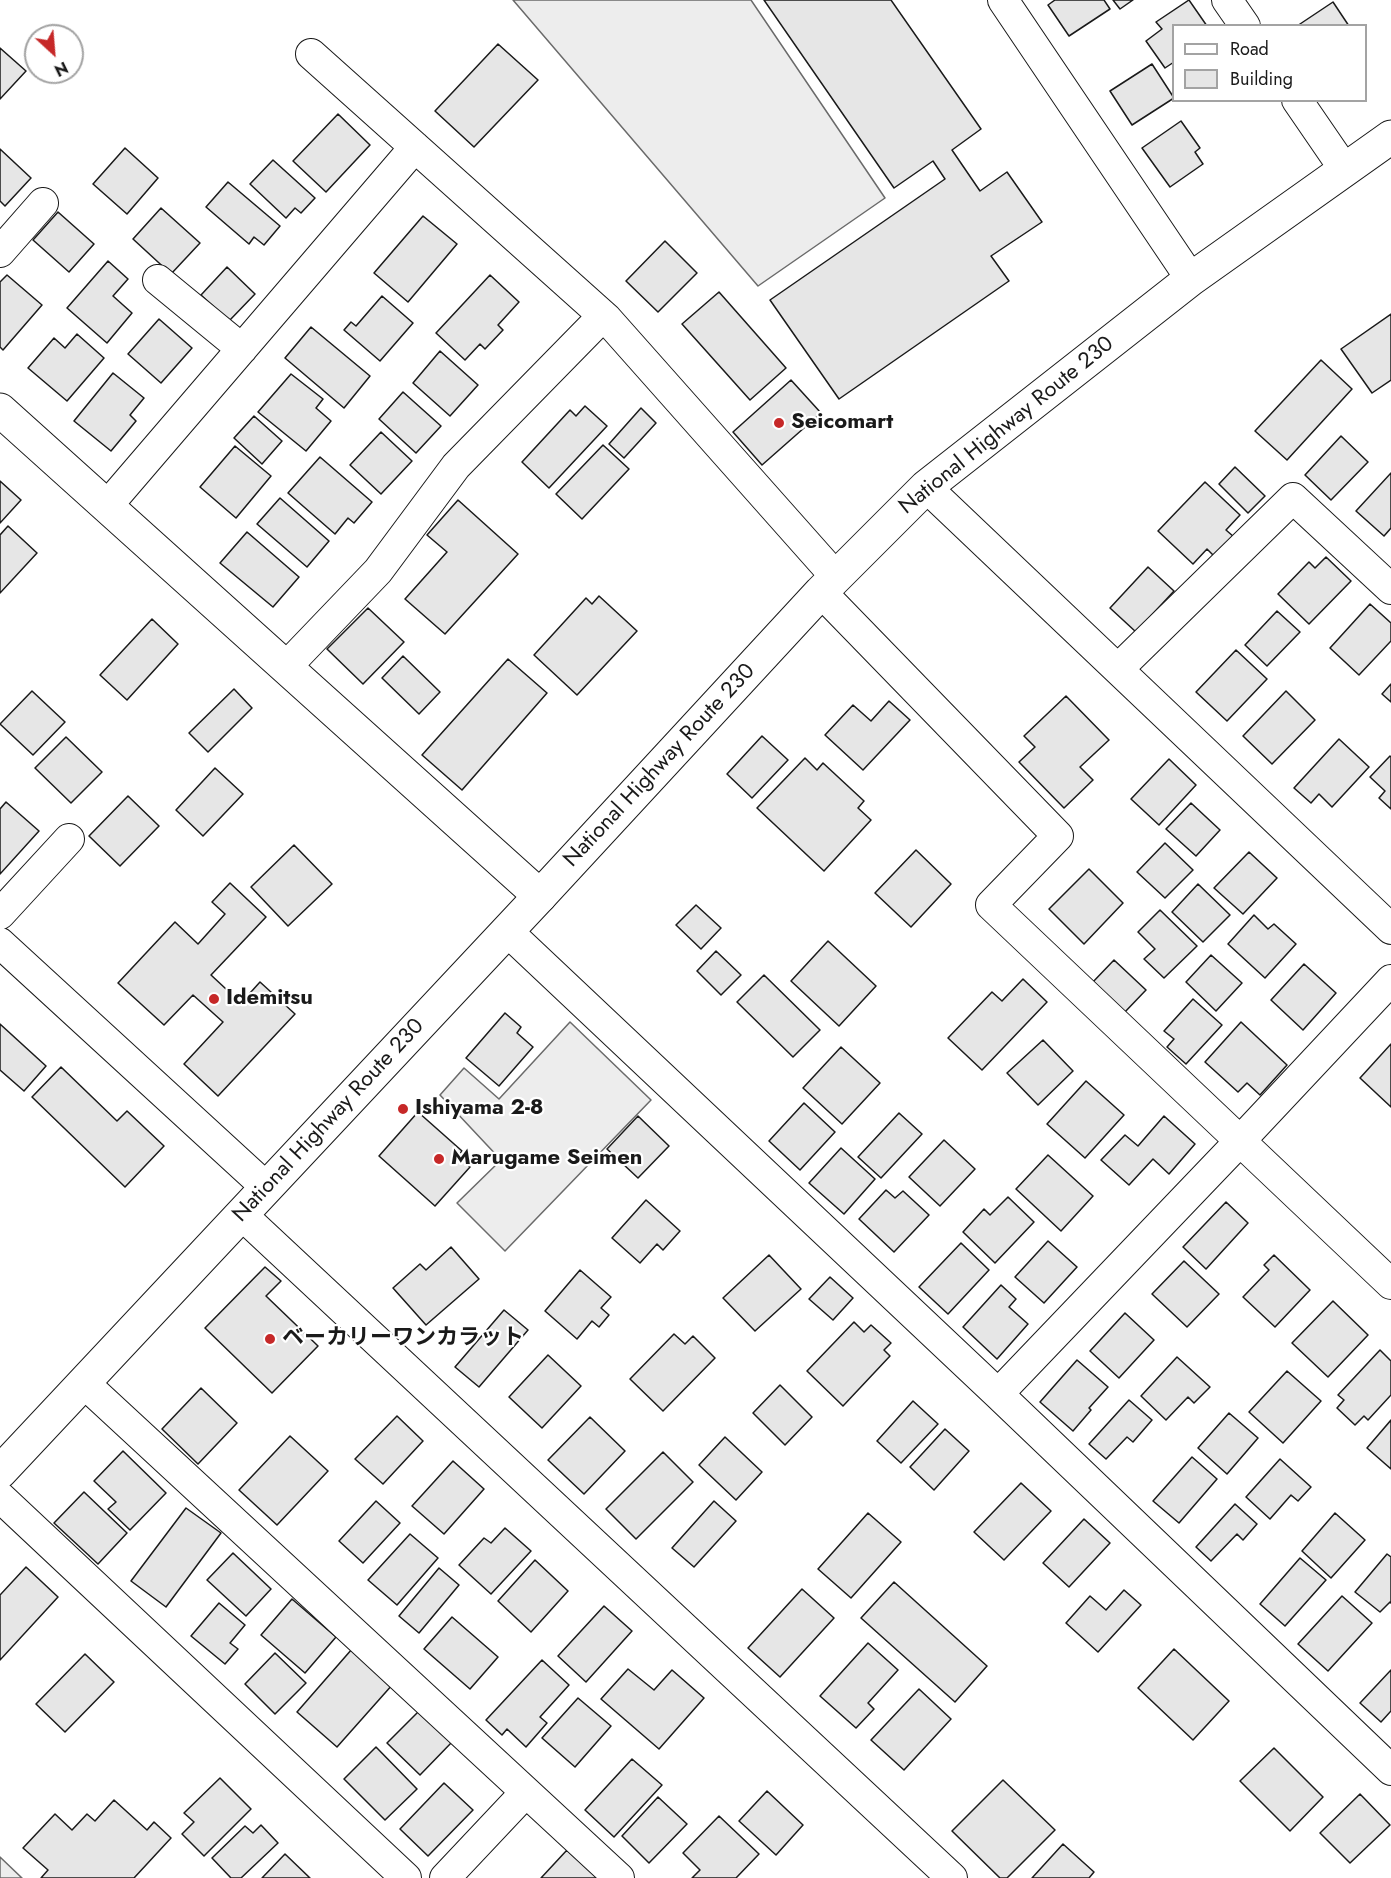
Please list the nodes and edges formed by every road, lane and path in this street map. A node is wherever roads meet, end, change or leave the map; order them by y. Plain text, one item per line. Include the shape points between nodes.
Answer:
1 (1003, 0) edge
2 (1227, 0) edge
3 (1244, 24) edge
4 (311, 54) dead end
5 (1298, 102) edge
6 (1389, 141) edge
7 (415, 147) junction
8 (1345, 170) junction
9 (43, 203) dead end
10 (0, 252) edge
11 (1191, 279) junction
12 (158, 280) dead end
13 (603, 316) junction
14 (242, 349) junction
15 (1, 413) edge
16 (926, 487) junction
17 (107, 506) junction
18 (828, 584) junction
19 (1391, 589) edge
20 (286, 667) junction
21 (1118, 669) junction
22 (69, 839) dead end
23 (540, 896) junction
24 (0, 914) edge
25 (1391, 929) edge
26 (507, 932) junction
27 (0, 943) edge
28 (1391, 980) edge
29 (1240, 1141) junction
30 (267, 1188) junction
31 (242, 1215) junction
32 (1391, 1284) edge
33 (84, 1383) junction
34 (998, 1394) junction
35 (0, 1472) edge
36 (0, 1497) edge
37 (1391, 1770) edge
38 (526, 1792) junction
39 (406, 1878) edge
40 (445, 1878) edge
41 (619, 1878) edge
42 (952, 1878) edge

1 - 11 street
2 - 3 street
4 - 7 street
5 - 8 street
6 - 8 main road, National Highway Route 230
7 - 13 street
7 - 14 street
8 - 11 main road, National Highway Route 230
9 - 10 street
11 - 16 main road, National Highway Route 230
12 - 14 street
13 - 18 street
13 - 20 street via 456,466 378,571
14 - 17 street
15 - 17 main road
16 - 18 main road, National Highway Route 230
16 - 21 street
17 - 20 main road
18 - 23 main road, National Highway Route 230
18 - 29 street via 1058,836 991,905
19 - 21 street via 1293,498
20 - 23 main road
21 - 25 street
22 - 24 street
23 - 26 main road, National Highway Route 230
26 - 30 main road, National Highway Route 230
26 - 34 street
27 - 30 street
28 - 29 street
29 - 32 street
29 - 34 street
30 - 31 main road, National Highway Route 230
31 - 33 main road, National Highway Route 230
31 - 42 street
33 - 35 main road, National Highway Route 230
33 - 38 street
34 - 37 street
36 - 39 street
38 - 40 street
38 - 41 street

